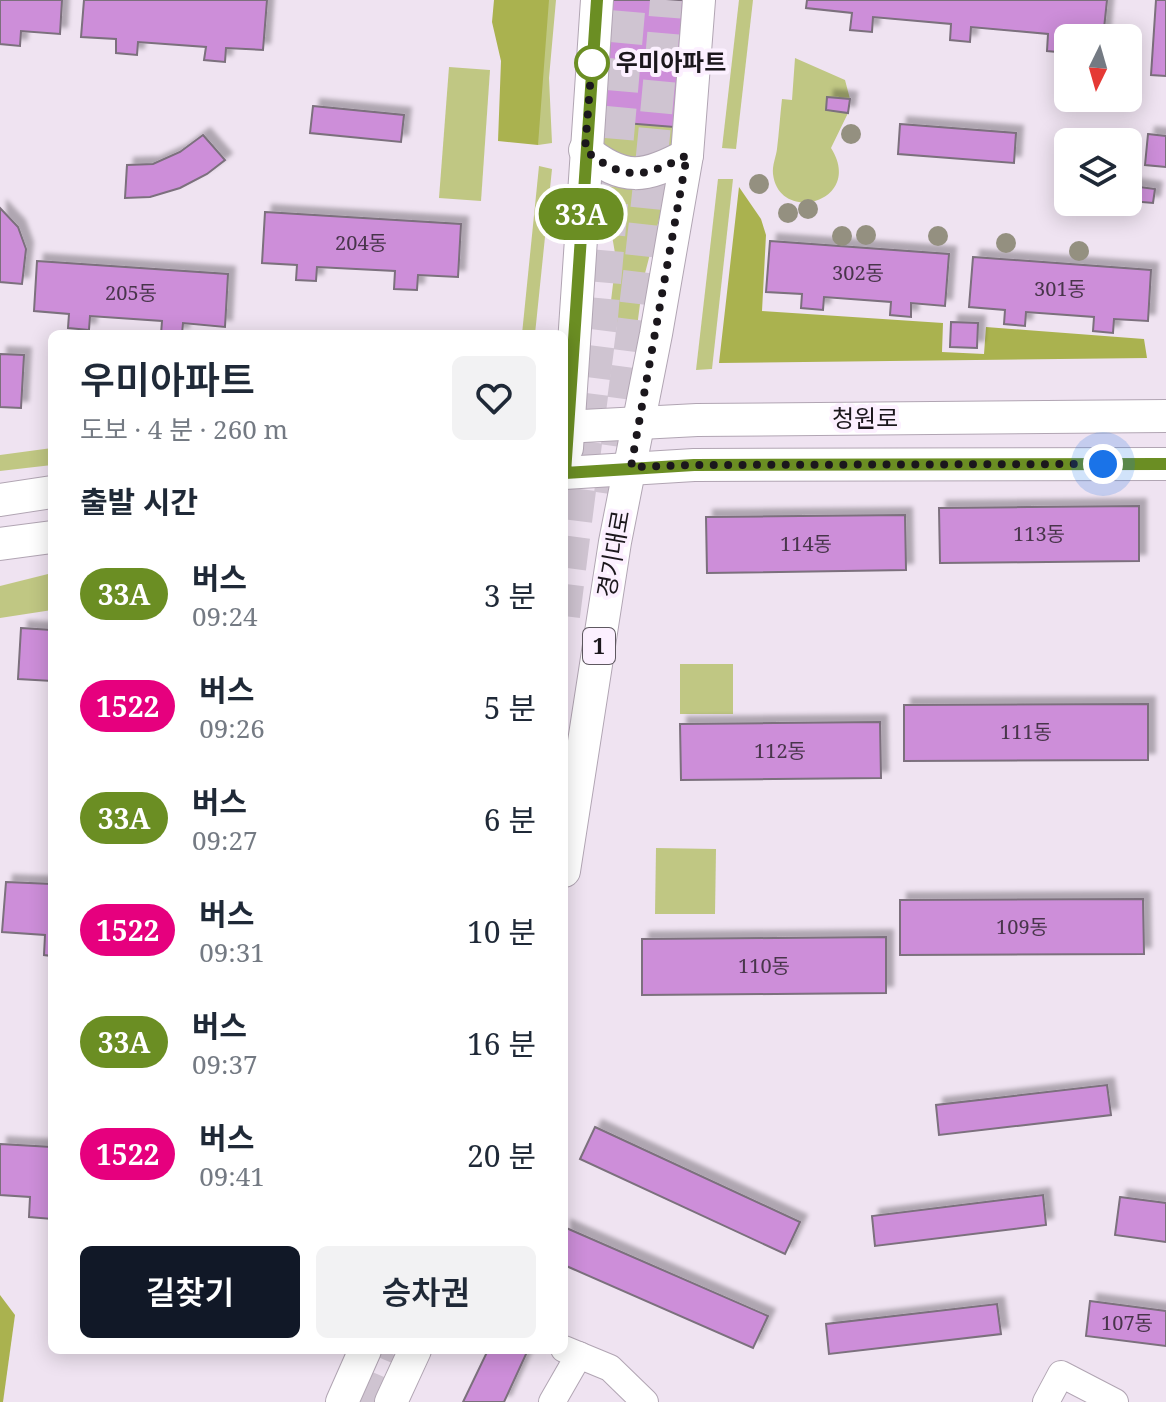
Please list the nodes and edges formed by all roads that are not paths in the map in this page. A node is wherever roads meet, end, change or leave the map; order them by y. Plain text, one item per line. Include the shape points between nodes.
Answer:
1 (597, 0) edge
2 (699, 0) edge
3 (585, 150) junction
4 (687, 155) junction
5 (568, 398) edge
6 (1166, 416) edge
7 (639, 422) junction
8 (568, 427) edge
9 (1166, 464) edge
10 (631, 467) junction
11 (568, 475) edge
12 (48, 493) edge
13 (0, 500) edge
14 (48, 538) edge
15 (0, 544) edge
16 (568, 845) edge
17 (571, 1352) edge
18 (363, 1354) edge
19 (413, 1354) edge
20 (342, 1402) edge
21 (391, 1402) edge
22 (552, 1402) edge
23 (645, 1402) edge
24 (1046, 1402) edge
25 (1115, 1402) edge

1 - 3 main road
2 - 4 main road, 경기대로 / 1
3 - 4 main road via 605,167 634,174 662,169
3 - 5 main road
4 - 7 main road, 경기대로 / 1
6 - 7 main road, 청원로
7 - 8 main road, 청원로
7 - 10 main road, 경기대로 / 1
9 - 10 main road, 청원로
10 - 11 main road, 청원로
10 - 16 main road, 경기대로 / 1
12 - 13 main road
14 - 15 main road
17 - 22 street
17 - 23 street via 610,1368
18 - 20 main road
19 - 21 main road
24 - 25 street via 1061,1374

